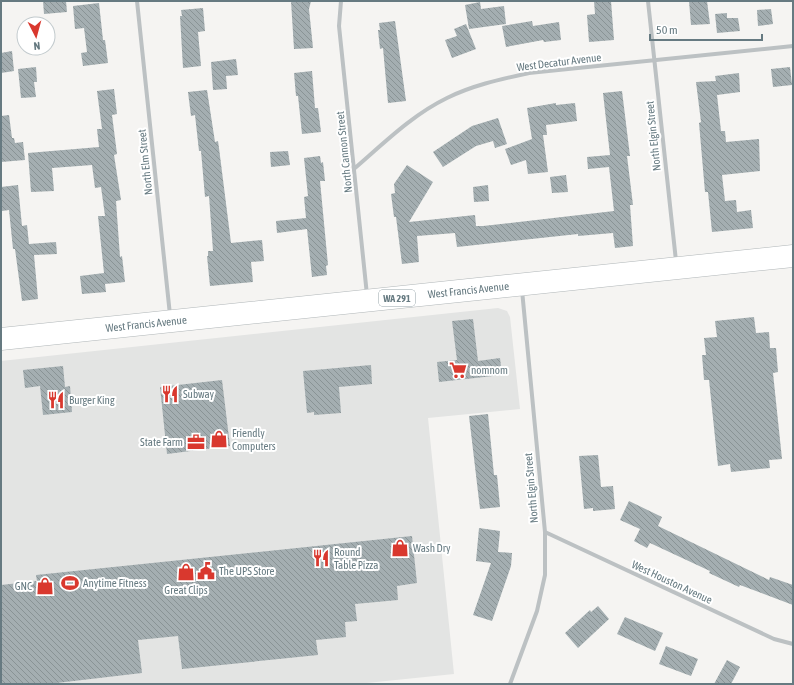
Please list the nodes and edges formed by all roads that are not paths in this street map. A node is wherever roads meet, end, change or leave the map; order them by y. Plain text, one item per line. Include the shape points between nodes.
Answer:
1 (137, 1) edge
2 (341, 1) edge
3 (648, 1) edge
4 (793, 46) edge
5 (654, 61) junction
6 (354, 168) junction
7 (793, 256) edge
8 (677, 269) junction
9 (522, 286) junction
10 (367, 301) junction
11 (171, 321) junction
12 (1, 339) edge
13 (545, 532) junction
14 (793, 644) edge
15 (510, 684) edge

1 - 11 street, North Elm Street
2 - 6 street, North Cannon Street via 339,26
3 - 5 street, North Elgin Street
4 - 5 street, West Decatur Avenue
5 - 6 street, West Decatur Avenue via 530,73 493,81 448,97 404,125
5 - 8 street, North Elgin Street
6 - 10 street, North Cannon Street
7 - 8 main road, West Francis Avenue / WA 291
8 - 9 main road, West Francis Avenue / WA 291
9 - 10 main road, West Francis Avenue / WA 291
9 - 13 street, North Elgin Street
10 - 11 main road, West Francis Avenue / WA 291
11 - 12 main road, West Francis Avenue / WA 291
13 - 14 street, West Houston Avenue via 774,639
13 - 15 street, North Elgin Street via 545,575 537,611

